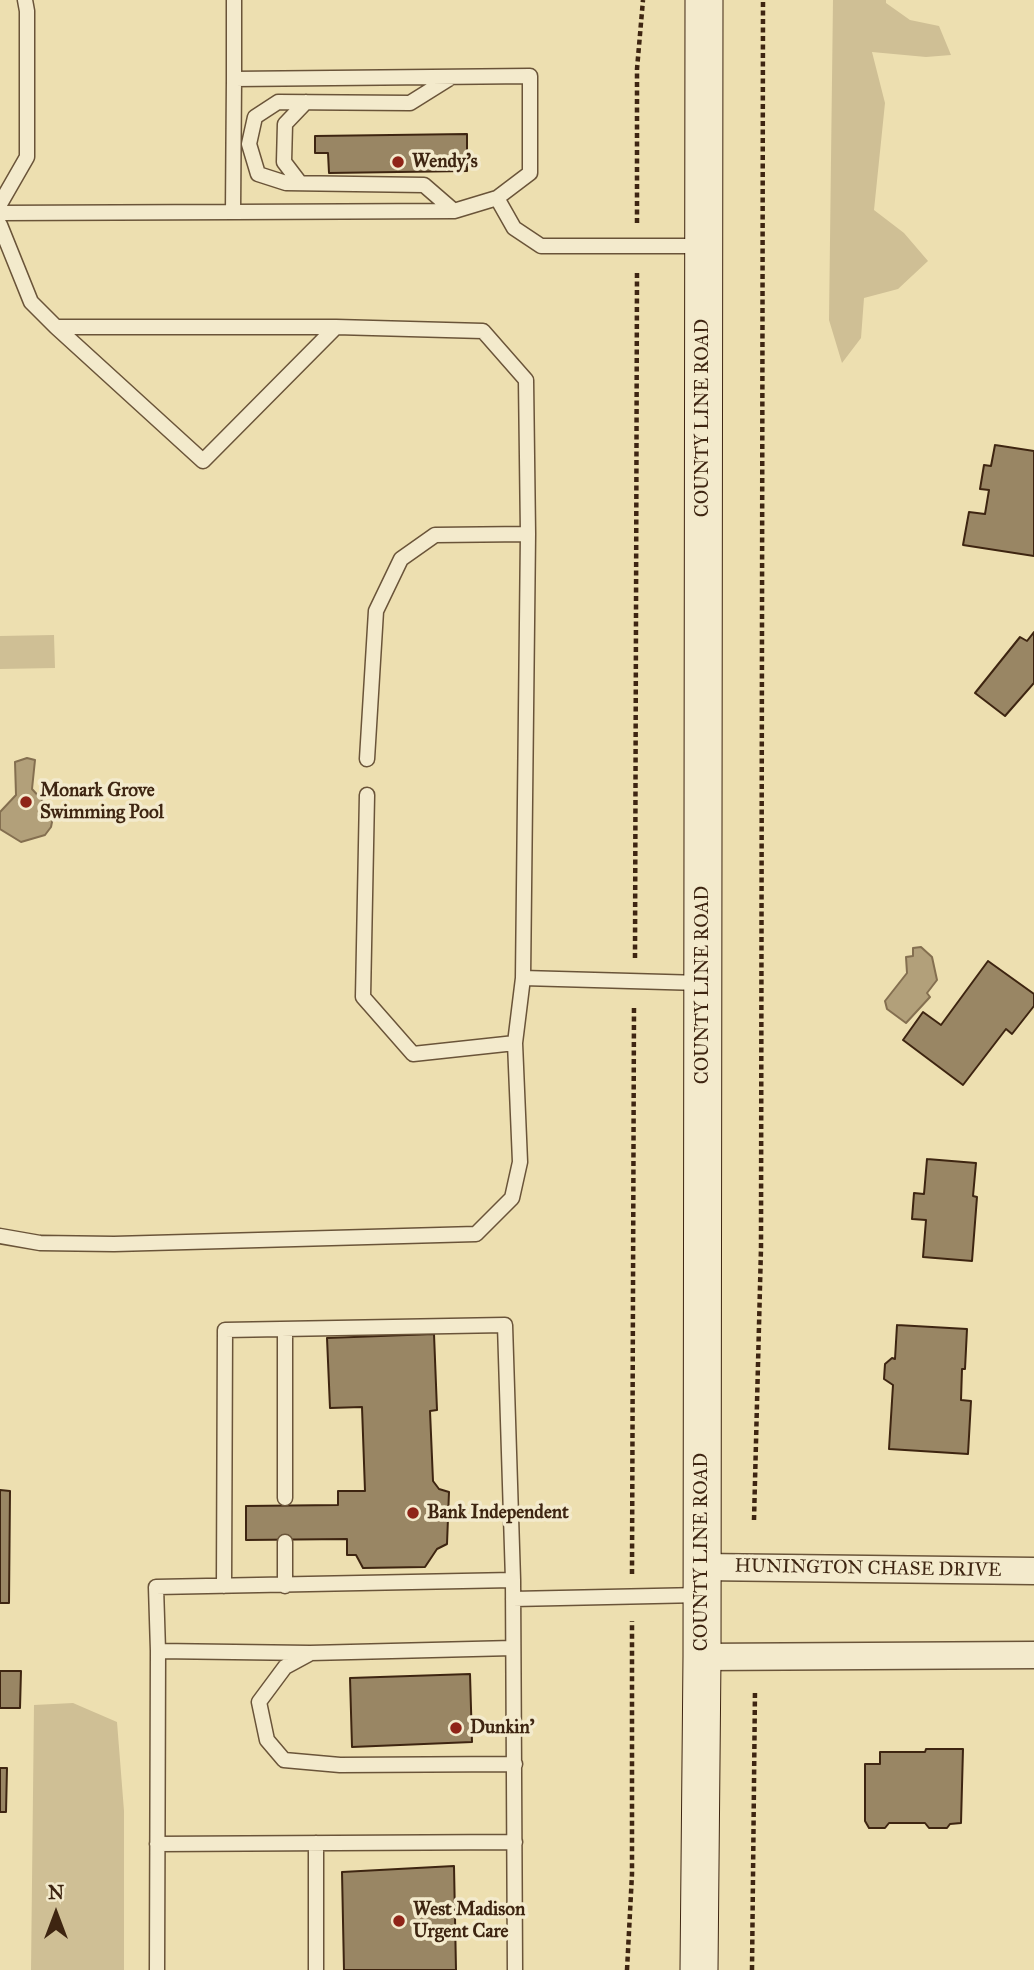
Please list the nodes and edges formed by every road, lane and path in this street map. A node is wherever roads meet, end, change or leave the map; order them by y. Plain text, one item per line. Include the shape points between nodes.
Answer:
1 (25, 0) edge
2 (234, 0) edge
3 (704, 0) edge
4 (762, 0) edge
5 (451, 77) junction
6 (234, 79) junction
7 (306, 103) junction
8 (300, 183) junction
9 (497, 198) junction
10 (0, 204) edge
11 (454, 211) junction
12 (233, 212) junction
13 (0, 213) edge
14 (0, 225) edge
15 (704, 246) junction
16 (56, 327) junction
17 (336, 327) junction
18 (528, 534) junction
19 (367, 760) dead end
20 (367, 795) dead end
21 (523, 978) junction
22 (703, 984) junction
23 (515, 1043) junction
24 (0, 1236) edge
25 (285, 1329) junction
26 (285, 1498) dead end
27 (754, 1520) dead end
28 (285, 1542) dead end
29 (1034, 1571) edge
30 (513, 1580) junction
31 (702, 1581) junction
32 (224, 1586) junction
33 (285, 1586) junction
34 (513, 1599) junction
35 (513, 1648) junction
36 (158, 1651) junction
37 (310, 1653) junction
38 (1034, 1656) edge
39 (702, 1657) junction
40 (755, 1690) dead end
41 (515, 1764) junction
42 (515, 1842) junction
43 (316, 1843) junction
44 (157, 1844) junction
45 (157, 1970) edge
46 (316, 1970) edge
47 (515, 1970) edge
48 (699, 1970) edge
49 (752, 1970) edge

1 - 10 lane via 27,157
2 - 6 lane
3 - 15 main road, COUNTY LINE ROAD
4 - 27 path via 761,1248
5 - 6 lane
5 - 7 lane via 410,103
5 - 9 lane via 530,76 530,173
6 - 12 lane
7 - 8 lane via 285,124 284,162
7 - 8 lane via 278,103 255,117 249,144 258,174
8 - 11 lane via 424,184
9 - 11 lane
9 - 15 lane via 514,228 541,246
11 - 12 lane
12 - 13 lane
14 - 16 lane via 31,302
15 - 22 main road, COUNTY LINE ROAD
16 - 17 lane
16 - 17 lane via 203,461
17 - 18 lane via 483,331 526,380
18 - 19 lane via 435,535 401,559 376,611
18 - 21 lane
20 - 23 lane via 363,997 414,1054
21 - 22 lane
21 - 23 lane
22 - 31 main road, COUNTY LINE ROAD
23 - 24 lane via 520,1162 512,1198 476,1234 114,1244 40,1243
25 - 26 lane
25 - 30 lane via 505,1325
25 - 32 lane via 225,1330
28 - 33 lane
29 - 31 street, HUNINGTON CHASE DRIVE
30 - 33 lane
30 - 34 lane
31 - 34 lane
31 - 39 main road, COUNTY LINE ROAD
32 - 33 lane
32 - 36 lane via 156,1587
34 - 35 lane
35 - 37 lane
35 - 41 lane
36 - 37 lane
36 - 44 lane
37 - 41 lane via 285,1667 259,1702 267,1740 284,1760 340,1765
38 - 39 street
39 - 48 main road, COUNTY LINE ROAD
40 - 49 path
41 - 42 lane
42 - 43 lane
42 - 47 lane
43 - 44 lane
43 - 46 lane
44 - 45 lane

